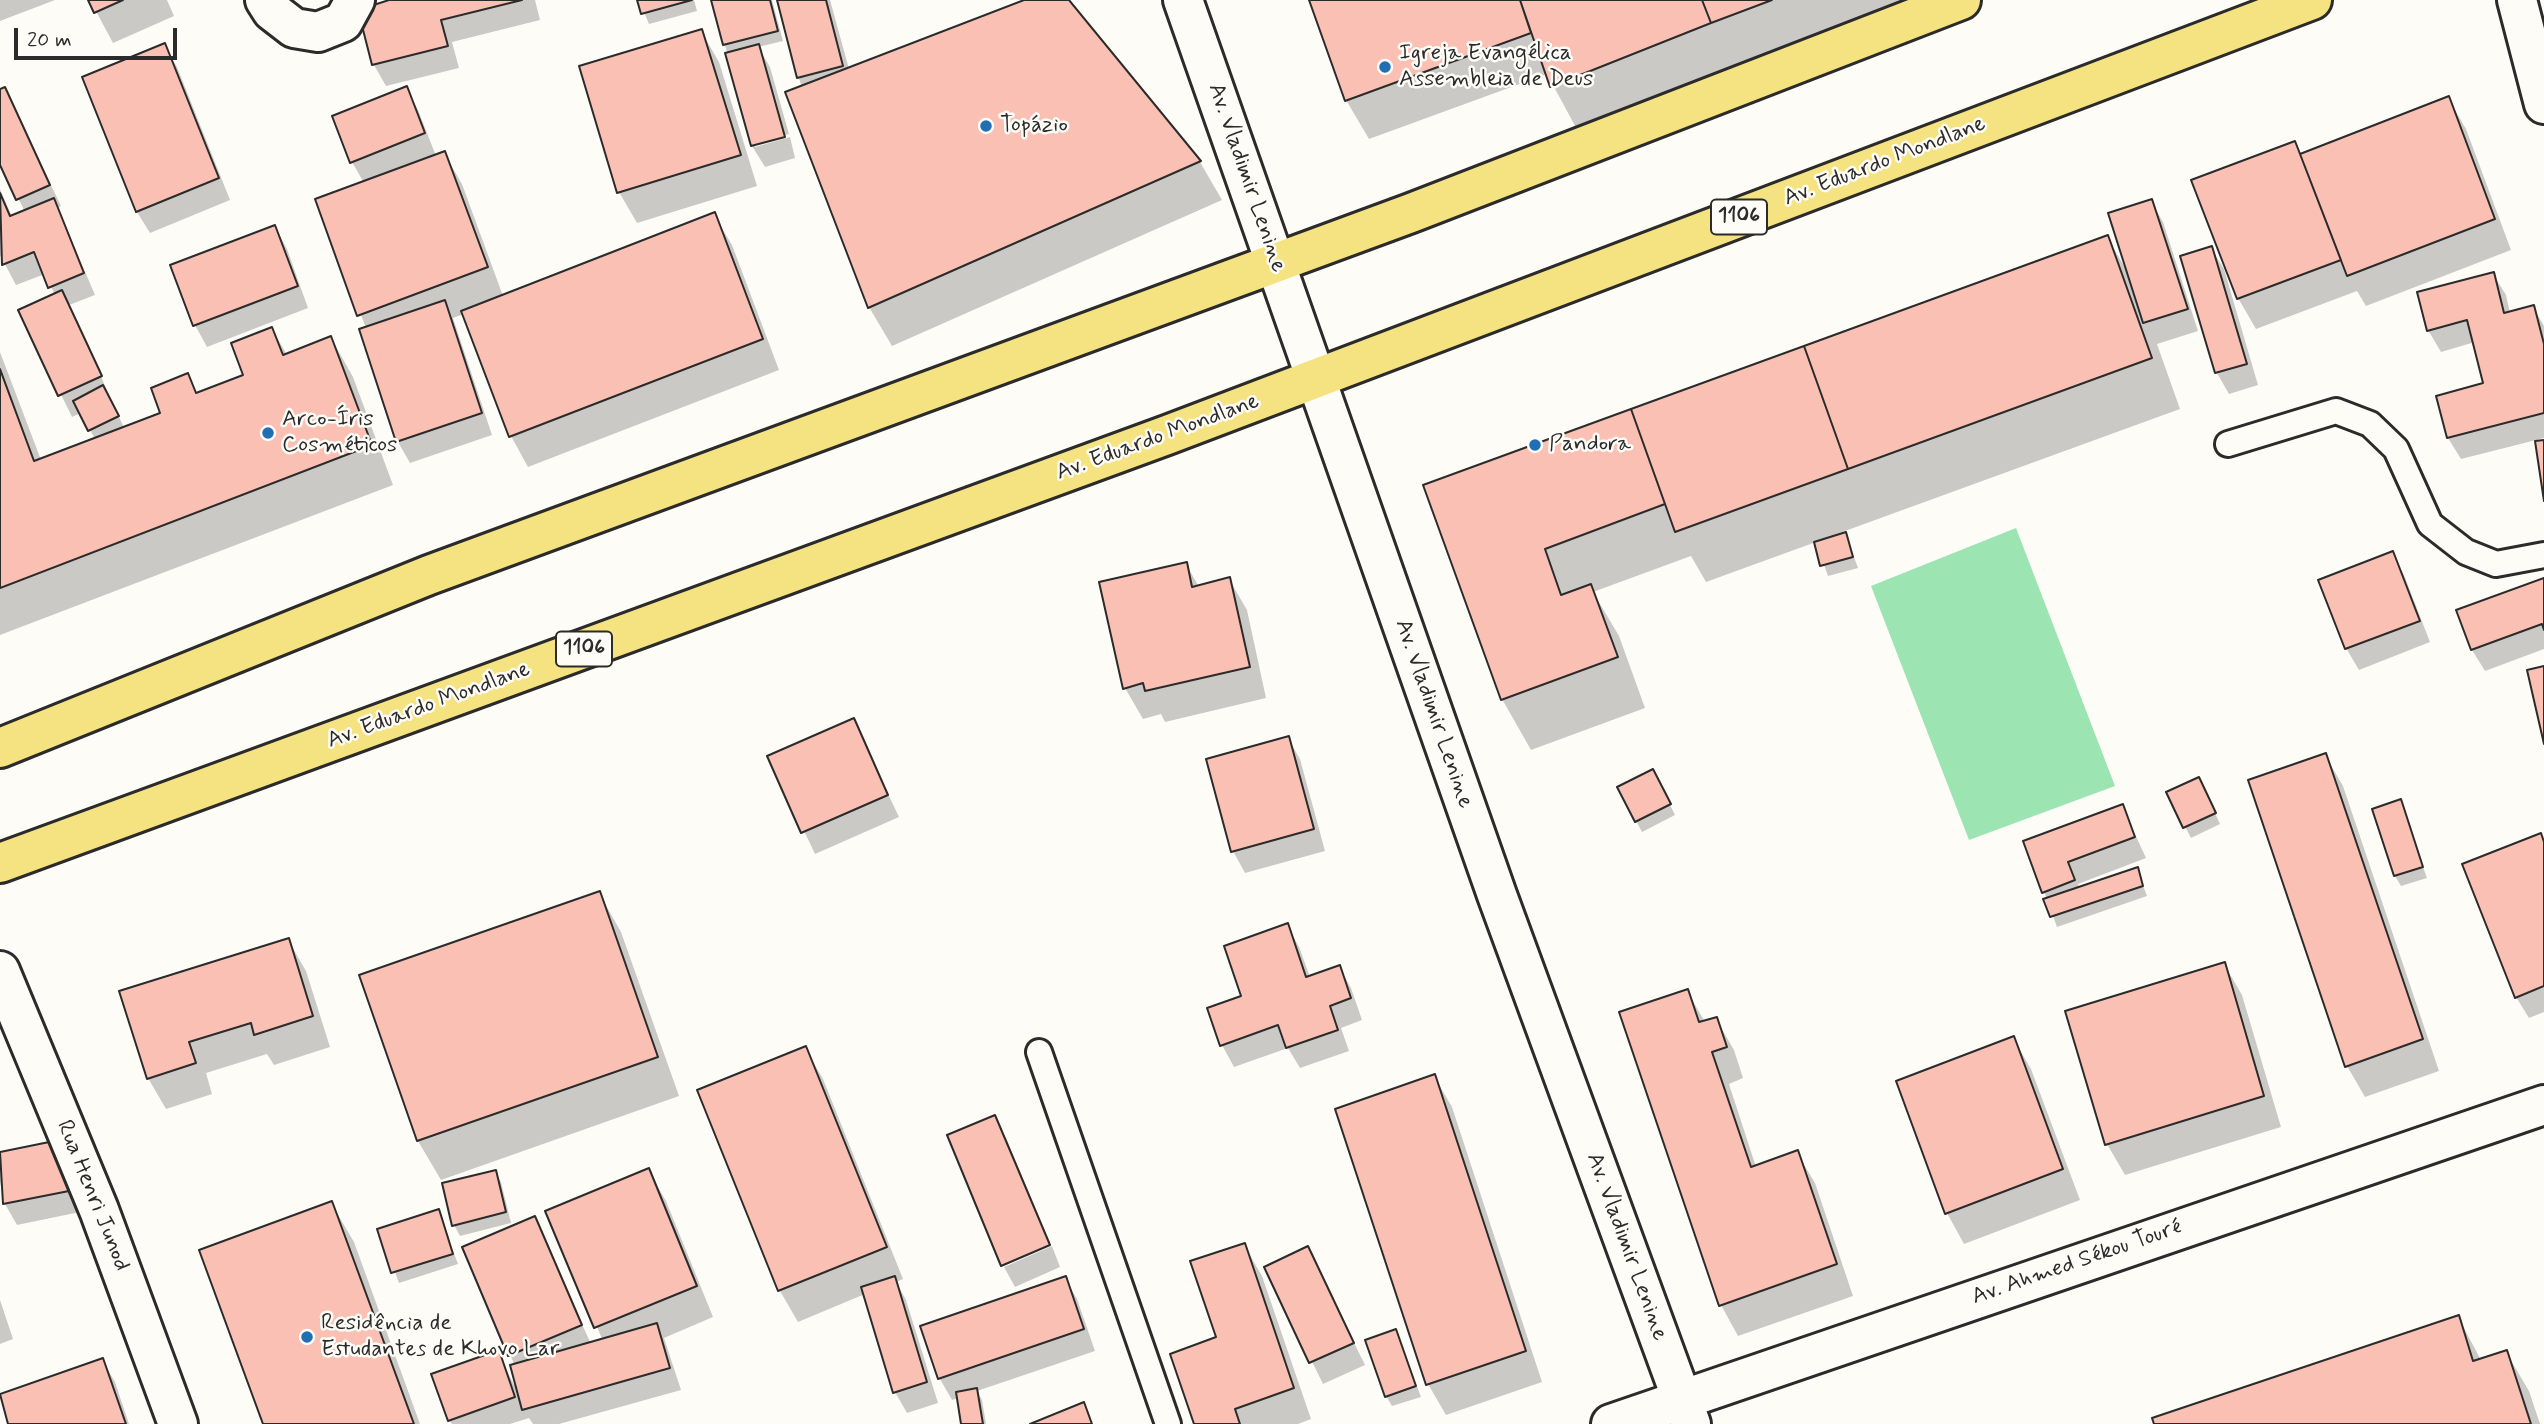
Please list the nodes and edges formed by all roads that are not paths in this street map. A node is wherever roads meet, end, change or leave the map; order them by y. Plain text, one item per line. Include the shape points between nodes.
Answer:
1 (265, 0) edge
2 (355, 0) edge
3 (1184, 0) edge
4 (1961, 0) edge
5 (2312, 0) edge
6 (2517, 0) edge
7 (2544, 104) edge
8 (1276, 264) junction
9 (1315, 379) junction
10 (2228, 444) dead end
11 (2544, 555) edge
12 (0, 748) edge
13 (0, 863) edge
14 (0, 971) edge
15 (1039, 1052) dead end
16 (2544, 1105) edge
17 (1686, 1411) edge
18 (177, 1424) edge
19 (1168, 1424) edge
20 (1611, 1424) edge

1 - 2 street via 294,28 318,32 343,22
3 - 8 street, Av. Vladimir Lenine
4 - 8 main road
5 - 9 main road, Av. Eduardo Mondlane / 1106
6 - 7 street
8 - 9 street, Av. Vladimir Lenine
8 - 12 main road via 429,575
9 - 13 main road, Av. Eduardo Mondlane / 1106
9 - 17 street, Av. Vladimir Lenine
10 - 11 lane via 2336,411 2370,424 2396,449 2430,524 2466,552 2496,564
14 - 18 street, Rua Henri Junod via 99,1210
15 - 19 lane
16 - 17 street, Av. Ahmed Sékou Touré
17 - 20 street, Av. Ahmed Sékou Touré

